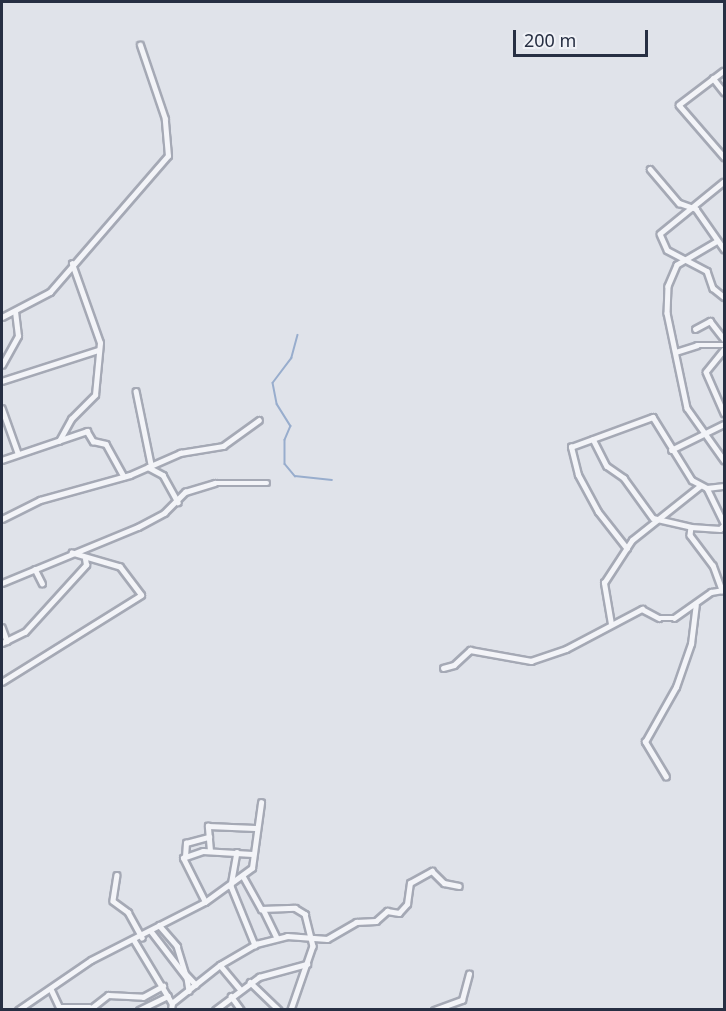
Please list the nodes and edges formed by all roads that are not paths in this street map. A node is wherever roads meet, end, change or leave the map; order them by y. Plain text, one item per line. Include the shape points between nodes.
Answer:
1 (140, 45) dead end
2 (724, 71) edge
3 (712, 78) junction
4 (724, 92) edge
5 (724, 157) edge
6 (650, 169) dead end
7 (724, 183) edge
8 (692, 206) junction
9 (716, 242) junction
10 (724, 249) edge
11 (684, 260) junction
12 (72, 264) junction
13 (724, 297) edge
14 (15, 312) junction
15 (2, 317) edge
16 (695, 329) dead end
17 (724, 339) edge
18 (724, 345) edge
19 (98, 350) junction
20 (724, 350) edge
21 (676, 352) junction
22 (2, 365) edge
23 (2, 381) edge
24 (136, 391) dead end
25 (2, 408) edge
26 (724, 412) edge
27 (259, 420) dead end
28 (724, 424) edge
29 (705, 434) junction
30 (593, 439) junction
31 (58, 441) junction
32 (671, 450) junction
33 (18, 453) junction
34 (2, 460) edge
35 (724, 460) edge
36 (149, 466) junction
37 (124, 476) junction
38 (267, 483) dead end
39 (700, 486) junction
40 (724, 486) edge
41 (707, 488) junction
42 (178, 502) junction
43 (2, 519) edge
44 (658, 521) junction
45 (724, 524) edge
46 (691, 527) junction
47 (627, 549) junction
48 (72, 553) junction
49 (85, 559) junction
50 (35, 569) junction
51 (2, 583) edge
52 (42, 583) dead end
53 (723, 590) edge
54 (696, 605) junction
55 (611, 624) junction
56 (2, 627) edge
57 (4, 642) edge
58 (443, 668) dead end
59 (2, 682) edge
60 (666, 777) dead end
61 (261, 803) dead end
62 (255, 828) junction
63 (209, 837) junction
64 (210, 851) junction
65 (237, 852) junction
66 (252, 854) junction
67 (185, 857) junction
68 (117, 875) dead end
69 (243, 876) junction
70 (231, 886) junction
71 (459, 886) dead end
72 (205, 902) junction
73 (263, 909) junction
74 (159, 925) junction
75 (151, 931) junction
76 (142, 937) junction
77 (310, 937) junction
78 (277, 938) junction
79 (134, 940) junction
80 (255, 945) junction
81 (308, 964) junction
82 (220, 965) junction
83 (469, 974) dead end
84 (250, 982) junction
85 (196, 985) junction
86 (163, 986) junction
87 (51, 989) junction
88 (240, 989) junction
89 (189, 991) junction
90 (168, 996) junction
91 (231, 996) junction
92 (172, 1003) junction
93 (61, 1008) edge
94 (91, 1008) edge
95 (21, 1009) edge
96 (238, 1009) edge
97 (140, 1010) edge
98 (171, 1010) edge
99 (215, 1010) edge
100 (279, 1010) edge
101 (291, 1010) edge
102 (434, 1010) edge

1 - 12 street via 165,119 168,156 145,178 128,207
2 - 3 street
3 - 4 street
3 - 5 street via 679,105
6 - 8 street via 678,202
7 - 8 street
8 - 9 street
8 - 11 street via 660,234 666,249
9 - 10 street
9 - 11 street
11 - 13 street via 706,271 713,288
11 - 21 street via 677,265 667,288 667,315
12 - 14 street via 50,292
12 - 19 street via 100,337
14 - 15 street
14 - 22 street via 18,336
16 - 17 street via 710,321
18 - 21 street via 697,345
19 - 23 street
19 - 31 street via 95,394 70,419
20 - 26 street via 706,372
21 - 29 street via 687,408
24 - 36 street
25 - 33 street
27 - 36 street via 224,446 180,453
28 - 29 street
29 - 32 street
29 - 35 street
30 - 32 street via 653,417
30 - 44 street via 607,466 624,478
30 - 47 street via 569,450 598,512
31 - 33 street
31 - 37 street via 87,431 93,441 106,444
32 - 39 street
33 - 34 street
36 - 37 street
36 - 42 street via 163,475
37 - 43 street via 40,500
38 - 42 street via 215,483 185,492
39 - 41 street
39 - 44 street
40 - 41 street
41 - 45 street
42 - 48 street via 138,527
44 - 46 street
44 - 47 street
45 - 46 street via 720,529
46 - 53 street via 690,535 713,565
47 - 55 street via 602,585
48 - 49 street
48 - 50 street
49 - 57 street via 86,565 25,632
49 - 59 street via 120,567 141,595
50 - 51 street
50 - 52 street
53 - 54 street via 711,592
54 - 55 street via 676,617 664,618 645,608
54 - 60 street via 691,644 676,687 645,742
55 - 58 street via 566,649 531,661 469,650 454,665
56 - 57 street
61 - 62 street
62 - 63 street via 211,825
62 - 66 street
63 - 64 street
63 - 67 street via 186,843
64 - 65 street
64 - 67 street
65 - 66 street
65 - 70 street
66 - 69 street via 252,868
67 - 72 street via 192,882
68 - 76 street via 113,901 128,912
69 - 70 street
69 - 73 street
70 - 72 street
70 - 80 street
71 - 77 street via 444,883 432,871 410,883 407,904 399,913 387,910 376,921 342,927 335,937
72 - 74 street
73 - 77 street via 295,908 305,914
73 - 78 street
74 - 75 street
74 - 85 street via 177,946 185,973
75 - 76 street
75 - 89 street via 187,978
76 - 79 street
77 - 78 street
77 - 81 street via 313,946
78 - 80 street
79 - 86 street
79 - 87 street via 91,960
80 - 82 street
81 - 84 street via 280,968
81 - 101 street
82 - 85 street
82 - 88 street
83 - 102 street via 462,1000
84 - 88 street
84 - 100 street
85 - 89 street
86 - 90 street
86 - 94 street via 143,997 108,995
87 - 93 street
87 - 95 street
88 - 91 street
89 - 92 street
90 - 92 street
90 - 97 street
91 - 96 street
91 - 99 street
92 - 98 street
93 - 94 street

